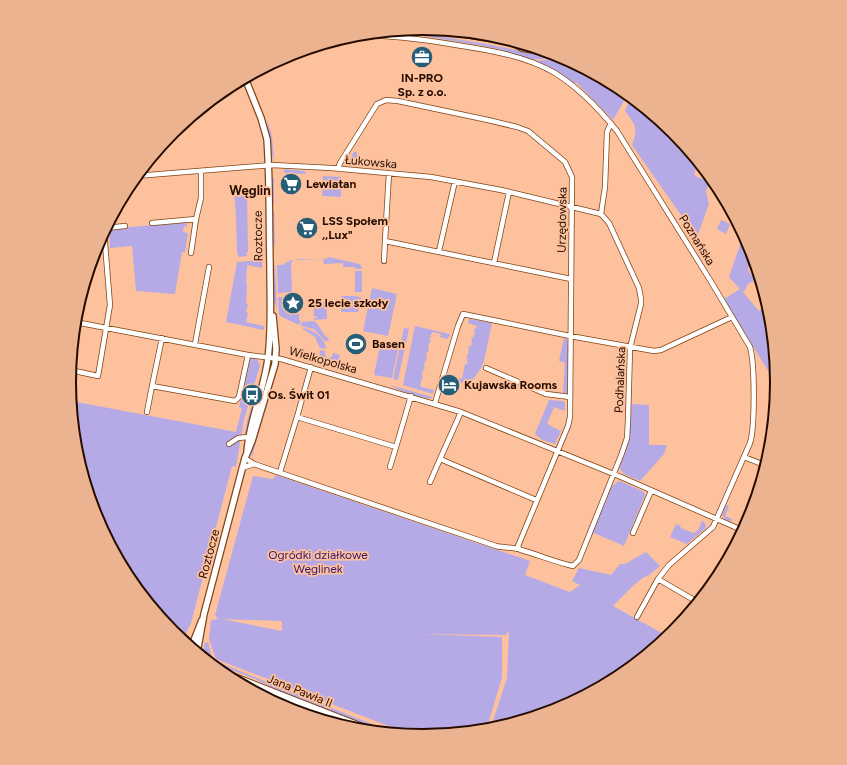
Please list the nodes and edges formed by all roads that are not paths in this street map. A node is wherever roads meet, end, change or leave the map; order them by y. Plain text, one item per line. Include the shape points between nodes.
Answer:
1 (396, 36) edge
2 (247, 84) edge
3 (611, 123) junction
4 (268, 165) junction
5 (338, 169) junction
6 (201, 171) junction
7 (389, 173) junction
8 (145, 175) edge
9 (455, 181) junction
10 (508, 192) junction
11 (572, 207) junction
12 (601, 214) junction
13 (196, 220) junction
14 (152, 223) dead end
15 (125, 226) dead end
16 (113, 227) edge
17 (385, 241) junction
18 (105, 244) edge
19 (438, 251) junction
20 (191, 253) dead end
21 (384, 261) dead end
22 (494, 263) junction
23 (210, 267) dead end
24 (571, 280) junction
25 (271, 302) junction
26 (732, 317) junction
27 (82, 323) edge
28 (107, 328) junction
29 (570, 336) junction
30 (162, 338) junction
31 (195, 344) junction
32 (630, 348) junction
33 (248, 355) junction
34 (268, 357) junction
35 (276, 358) junction
36 (311, 367) junction
37 (486, 368) dead end
38 (76, 371) edge
39 (152, 386) junction
40 (411, 396) junction
41 (570, 397) junction
42 (435, 403) junction
43 (147, 412) dead end
44 (461, 412) junction
45 (297, 417) junction
46 (248, 438) junction
47 (229, 444) dead end
48 (396, 447) junction
49 (558, 451) junction
50 (246, 456) junction
51 (744, 457) junction
52 (440, 459) junction
53 (254, 464) junction
54 (761, 464) edge
55 (390, 467) dead end
56 (242, 468) junction
57 (280, 472) junction
58 (613, 474) junction
59 (430, 482) dead end
60 (651, 491) junction
61 (536, 500) junction
62 (716, 520) junction
63 (738, 529) edge
64 (633, 533) dead end
65 (519, 549) junction
66 (658, 580) junction
67 (694, 600) edge
68 (204, 614) junction
69 (637, 617) dead end
70 (193, 643) edge
71 (198, 647) edge
72 (253, 685) edge
73 (344, 720) edge

1 - 3 street, Poznańska via 490,51 531,63 562,78
2 - 4 street, Roztocze via 264,128
3 - 12 street via 607,132 605,187
3 - 26 street, Poznańska
4 - 5 street, Łukowska
4 - 6 street, Łukowska
4 - 25 street, Roztocze
5 - 7 street, Łukowska
5 - 11 street, Urzędowska via 377,104 386,100 398,101 528,131 569,169 572,177
6 - 8 street, Łukowska
6 - 13 street via 201,198
7 - 9 street, Łukowska
7 - 17 street
9 - 10 street, Łukowska
9 - 19 street
10 - 11 street, Łukowska
10 - 22 street
11 - 12 street, Łukowska
11 - 24 street, Urzędowska
12 - 32 street, Podhalańska via 609,223 640,294 641,304
13 - 14 street
13 - 20 street
15 - 16 street
17 - 19 street
17 - 21 street
18 - 28 street via 110,305
19 - 22 street
22 - 24 street
23 - 31 street
24 - 29 street, Urzędowska
25 - 34 street, Roztocze
25 - 35 street, Roztocze
26 - 32 street via 661,350
26 - 51 street, Poznańska via 750,348 752,358 752,434
27 - 28 street, Wielkopolska
28 - 30 street, Wielkopolska
28 - 38 street via 98,376
29 - 32 street
29 - 41 street, Urzędowska
29 - 42 street via 463,314
30 - 31 street, Wielkopolska
30 - 39 street
31 - 33 street, Wielkopolska
32 - 58 street, Podhalańska via 628,430
33 - 34 street, Wielkopolska
33 - 39 street via 239,397 235,401
34 - 35 street, Wielkopolska
34 - 46 street, Roztocze
35 - 36 street, Wielkopolska
35 - 50 street, Roztocze
36 - 40 street, Wielkopolska
36 - 45 street
37 - 41 street via 546,394
39 - 43 street
40 - 42 street, Wielkopolska
40 - 48 street
41 - 49 street, Urzędowska via 568,426
42 - 44 street, Wielkopolska
44 - 49 street, Wielkopolska
44 - 52 street
45 - 48 street
45 - 57 street
46 - 47 street via 238,438
46 - 50 street, Roztocze
48 - 55 street
49 - 58 street, Wielkopolska
49 - 61 street, Urzędowska
50 - 53 street
50 - 56 street, Roztocze
51 - 54 street
51 - 62 street, Poznańska
52 - 59 street
52 - 61 street
53 - 56 street
53 - 57 street
56 - 68 street, Roztocze
57 - 65 street via 496,546
58 - 60 street, Wielkopolska
58 - 65 street, Podhalańska via 579,560 573,566
60 - 62 street, Wielkopolska
60 - 64 street
61 - 65 street, Urzędowska
62 - 63 street, Wielkopolska
62 - 66 street, Poznańska via 711,530 668,565
66 - 67 street
66 - 69 street, Poznańska
68 - 70 street, Roztocze
68 - 71 street, Roztocze
72 - 73 main road, Jana Pawła II

